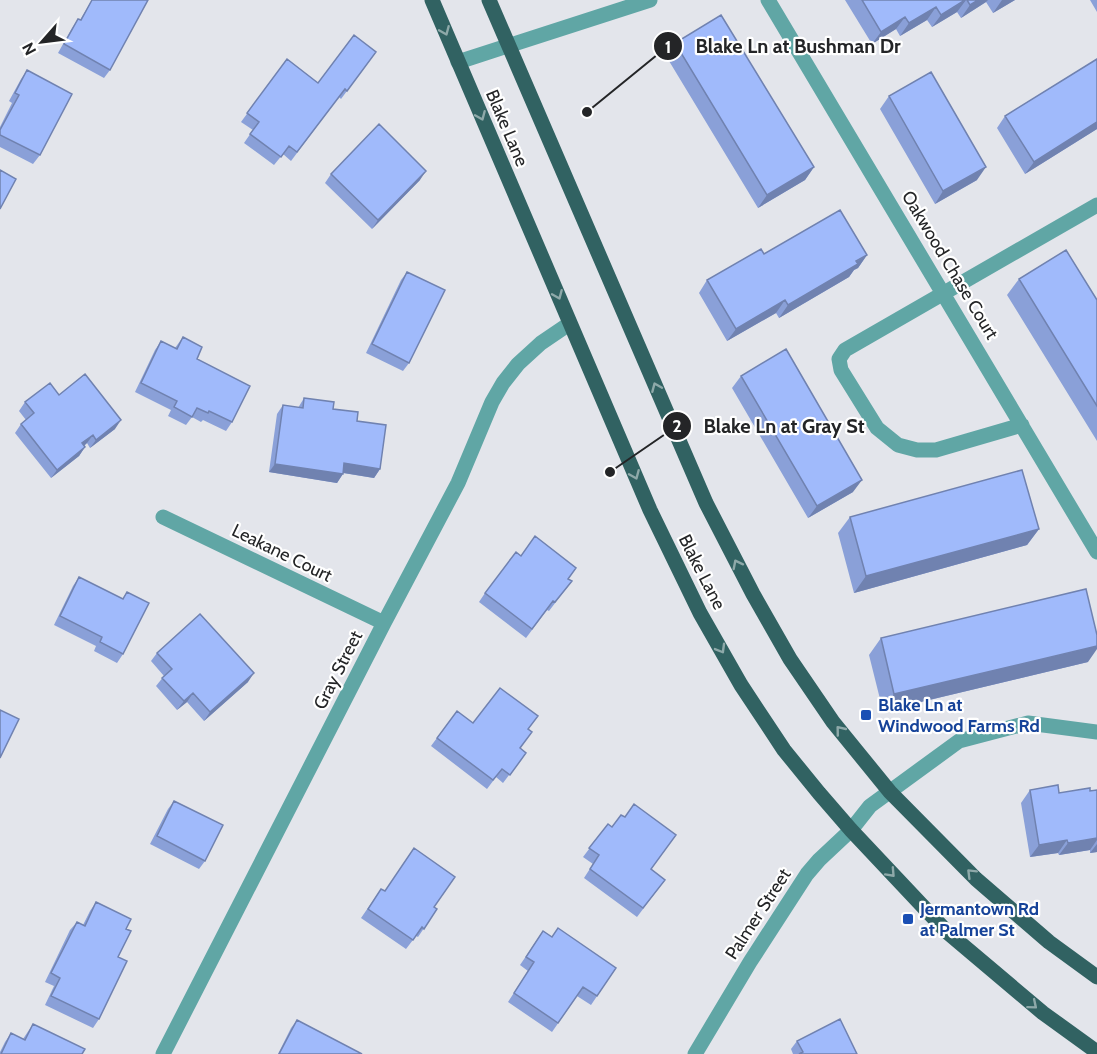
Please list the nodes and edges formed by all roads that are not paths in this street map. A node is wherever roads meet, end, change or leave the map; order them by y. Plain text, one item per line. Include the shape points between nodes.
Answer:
1 (432, 0) edge
2 (489, 0) edge
3 (650, 0) edge
4 (768, 0) edge
5 (509, 46) junction
6 (458, 62) junction
7 (1097, 205) edge
8 (944, 293) junction
9 (569, 324) junction
10 (1022, 425) junction
11 (163, 517) dead end
12 (1097, 552) edge
13 (384, 623) junction
14 (1097, 732) edge
15 (890, 792) junction
16 (851, 830) junction
17 (1097, 977) edge
18 (1097, 1052) edge
19 (163, 1054) edge
20 (695, 1054) edge

1 -> 6 main road, Blake Lane
2 - 5 main road, Blake Lane
3 - 5 street
4 - 8 street, Oakwood Chase Court
5 - 6 street
15 -> 5 main road, Blake Lane via 833,722 790,659 706,503
6 -> 9 main road, Blake Lane
7 - 8 street
8 - 10 street, Oakwood Chase Court
8 - 10 street via 846,350 839,359 841,370 877,428 898,445 936,450
9 - 13 street, Gray Street via 518,363 503,382 458,483
9 -> 16 main road, Blake Lane via 650,510 700,613 784,750
10 - 12 street, Oakwood Chase Court
11 - 13 street, Leakane Court
13 - 19 street, Gray Street
14 - 15 street, Palmer Street via 1028,723 959,741
15 - 16 street, Palmer Street via 870,806
17 -> 15 main road, Blake Lane via 1049,942 976,879
16 -> 18 main road, Blake Lane via 947,932 1042,1013
16 - 20 street, Palmer Street via 807,874

